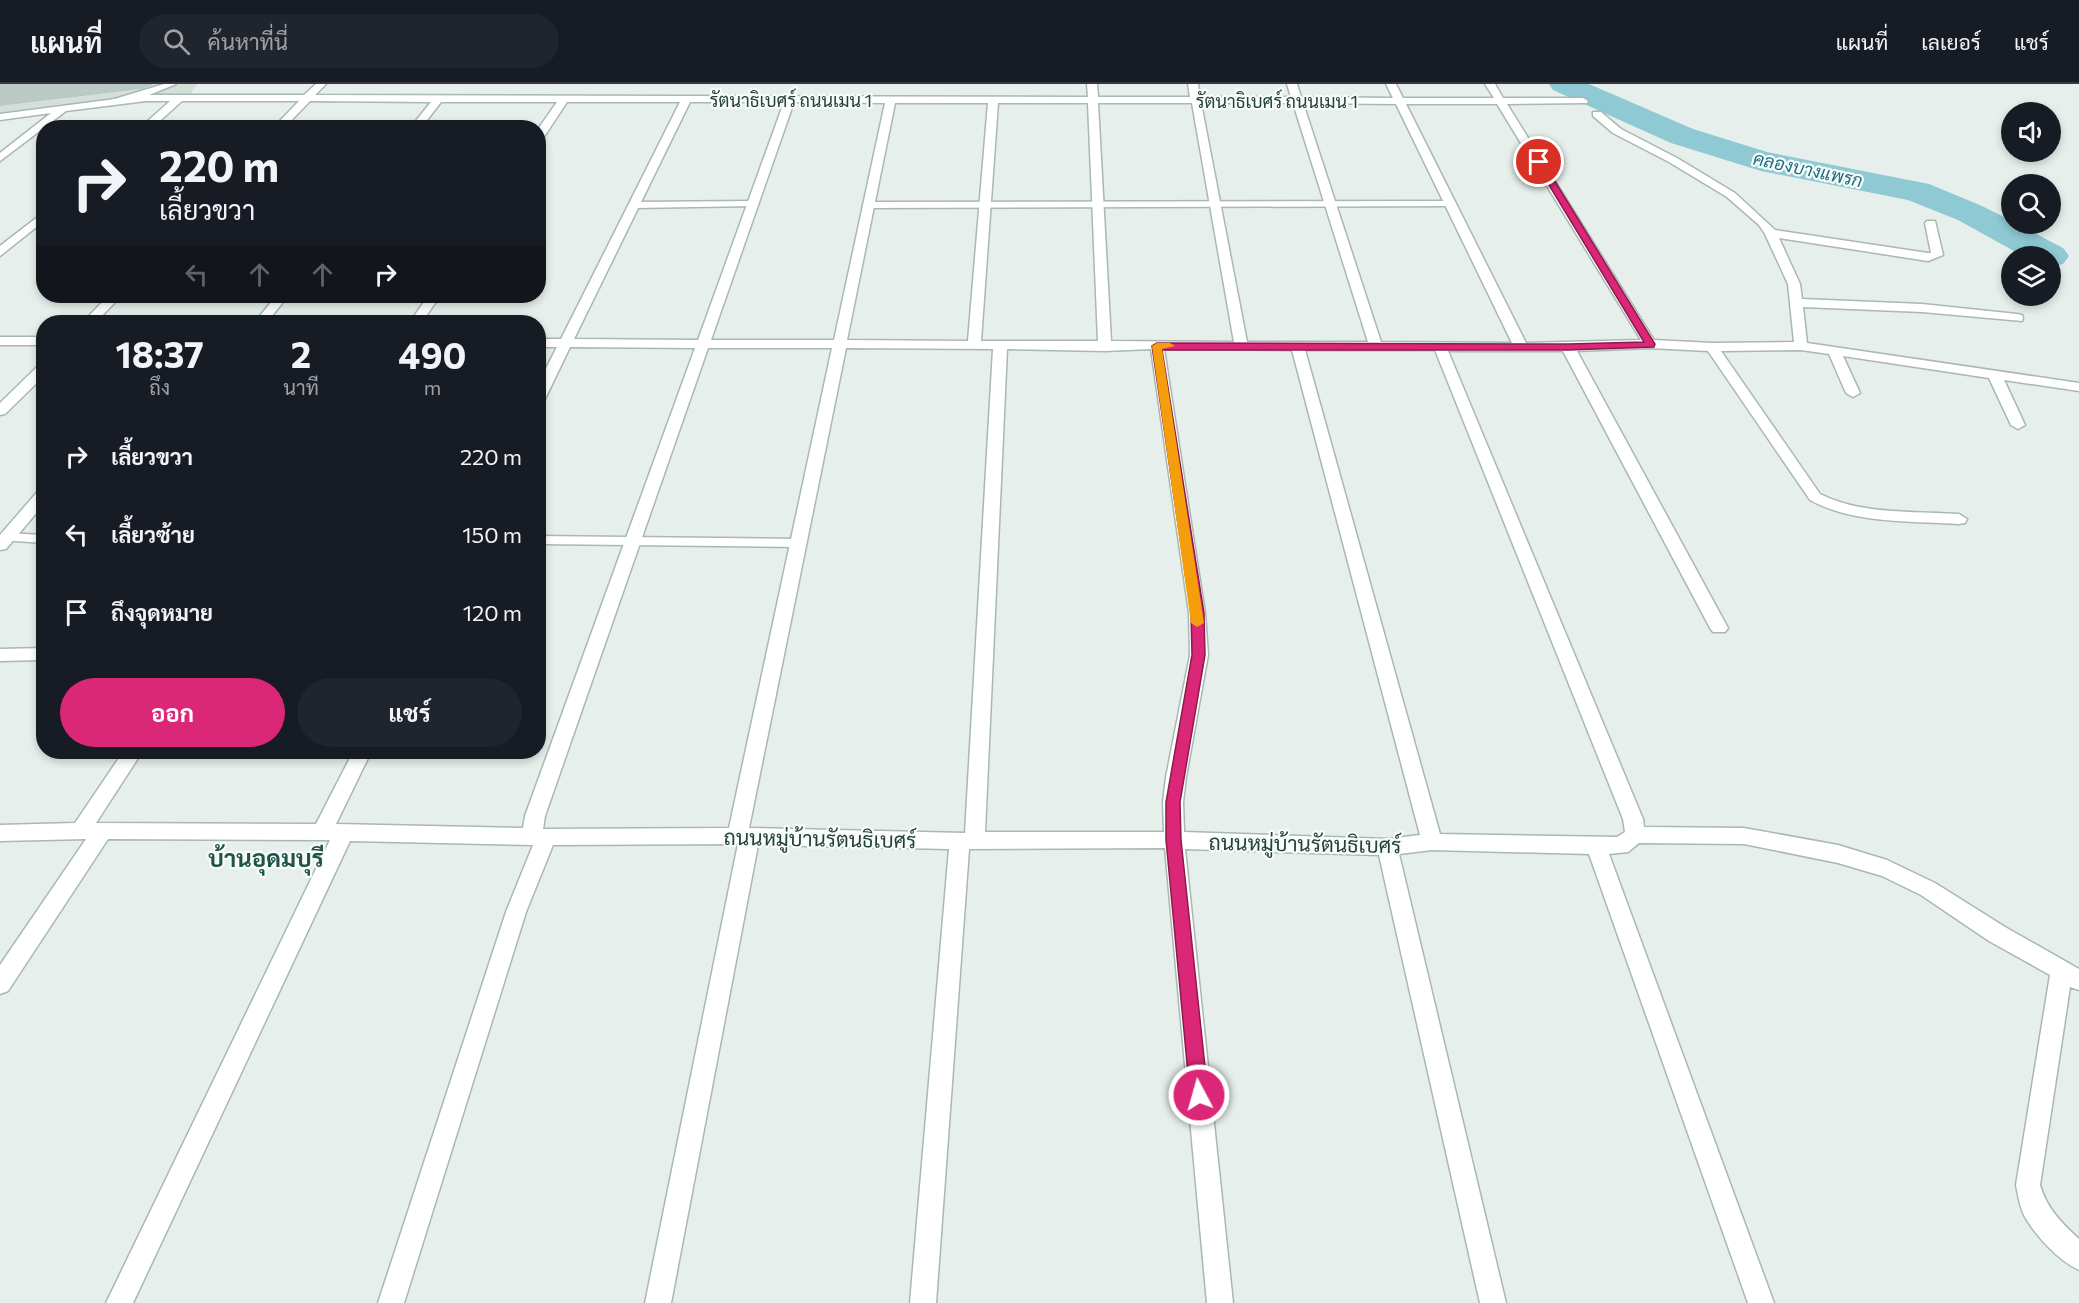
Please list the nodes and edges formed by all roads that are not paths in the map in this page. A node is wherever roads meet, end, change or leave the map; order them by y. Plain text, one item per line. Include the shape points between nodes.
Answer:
1 (172, 84) edge
2 (214, 84) edge
3 (321, 84) edge
4 (431, 84) edge
5 (524, 84) edge
6 (626, 84) edge
7 (1092, 84) edge
8 (1193, 84) edge
9 (1292, 84) edge
10 (1391, 84) edge
11 (1490, 84) edge
12 (180, 98) junction
13 (198, 98) junction
14 (306, 99) junction
15 (418, 99) junction
16 (438, 99) junction
17 (512, 100) junction
18 (563, 100) junction
19 (614, 100) junction
20 (686, 100) junction
21 (790, 100) junction
22 (891, 100) junction
23 (993, 100) junction
24 (1094, 100) junction
25 (1195, 100) junction
26 (1298, 101) junction
27 (1399, 101) junction
28 (1502, 101) junction
29 (1582, 101) dead end
30 (64, 109) junction
31 (1597, 114) dead end
32 (0, 116) edge
33 (50, 120) edge
34 (154, 120) edge
35 (286, 120) edge
36 (422, 120) edge
37 (546, 126) edge
38 (36, 130) edge
39 (0, 158) edge
40 (753, 204) junction
41 (1450, 204) junction
42 (634, 205) junction
43 (868, 205) junction
44 (985, 205) junction
45 (1331, 205) junction
46 (1099, 206) junction
47 (1215, 206) junction
48 (36, 222) edge
49 (1931, 223) dead end
50 (1771, 233) junction
51 (0, 252) edge
52 (108, 303) edge
53 (276, 303) edge
54 (1797, 303) junction
55 (96, 315) edge
56 (267, 315) edge
57 (2017, 318) dead end
58 (0, 340) edge
59 (36, 341) edge
60 (546, 343) edge
61 (567, 343) junction
62 (703, 344) junction
63 (1650, 344) junction
64 (1375, 345) junction
65 (1439, 345) junction
66 (838, 346) junction
67 (974, 346) junction
68 (1000, 346) junction
69 (1157, 346) junction
70 (1241, 346) junction
71 (1801, 346) junction
72 (1105, 347) junction
73 (1298, 347) junction
74 (1521, 347) junction
75 (1568, 347) junction
76 (1713, 347) junction
77 (1834, 351) junction
78 (1994, 374) junction
79 (36, 376) edge
80 (546, 384) edge
81 (2079, 387) edge
82 (1853, 393) dead end
83 (0, 411) edge
84 (2018, 425) dead end
85 (36, 502) edge
86 (1959, 519) dead end
87 (36, 539) edge
88 (546, 540) edge
89 (3, 541) edge
90 (632, 542) junction
91 (797, 543) junction
92 (1719, 628) dead end
93 (36, 654) edge
94 (0, 655) edge
95 (129, 759) edge
96 (359, 759) edge
97 (91, 832) junction
98 (0, 833) edge
99 (333, 833) junction
100 (1635, 835) junction
101 (744, 836) junction
102 (538, 837) junction
103 (1174, 840) junction
104 (968, 841) junction
105 (1432, 842) junction
106 (1596, 845) junction
107 (1387, 847) junction
108 (2070, 975) edge
109 (0, 984) edge
110 (2079, 1257) edge
111 (119, 1303) edge
112 (391, 1303) edge
113 (658, 1303) edge
114 (922, 1303) edge
115 (1220, 1303) edge
116 (1493, 1303) edge
117 (1761, 1303) edge

1 - 32 lane via 114,100
2 - 13 street
3 - 14 street
4 - 15 street
5 - 17 street
6 - 19 street
7 - 24 street
8 - 25 street
9 - 26 street
10 - 27 street
11 - 28 street
12 - 13 street, รัตนาธิเบศร์ ถนนเมน 1
12 - 30 street, รัตนาธิเบศร์ ถนนเมน 1 via 146,98
12 - 34 street
13 - 14 street, รัตนาธิเบศร์ ถนนเมน 1
14 - 15 street, รัตนาธิเบศร์ ถนนเมน 1
14 - 35 street
15 - 16 street, รัตนาธิเบศร์ ถนนเมน 1
16 - 17 street, รัตนาธิเบศร์ ถนนเมน 1
16 - 36 street
17 - 18 street, รัตนาธิเบศร์ ถนนเมน 1
18 - 19 street, รัตนาธิเบศร์ ถนนเมน 1
18 - 37 street
19 - 20 street, รัตนาธิเบศร์ ถนนเมน 1
20 - 21 street, รัตนาธิเบศร์ ถนนเมน 1
20 - 42 street
21 - 22 street, รัตนาธิเบศร์ ถนนเมน 1
21 - 40 street
22 - 23 street, รัตนาธิเบศร์ ถนนเมน 1
22 - 43 street
23 - 24 street, รัตนาธิเบศร์ ถนนเมน 1 via 1007,96
23 - 44 street
24 - 25 street, รัตนาธิเบศร์ ถนนเมน 1
24 - 46 street
25 - 26 street, รัตนาธิเบศร์ ถนนเมน 1
25 - 47 street
26 - 27 street, รัตนาธิเบศร์ ถนนเมน 1
26 - 45 street
27 - 28 street, รัตนาธิเบศร์ ถนนเมน 1
27 - 41 street
28 - 29 street, รัตนาธิเบศร์ ถนนเมน 1
28 - 63 street
30 - 32 street, รัตนาธิเบศร์ ถนนเมน 1
30 - 33 street
31 - 50 street via 1617,131 1731,195
38 - 39 street
40 - 42 lane
40 - 62 street
41 - 45 lane
41 - 74 street
42 - 61 street
43 - 44 lane
43 - 66 street
44 - 46 lane
44 - 67 street
45 - 47 lane
45 - 64 street
46 - 47 lane
46 - 72 street
47 - 70 street
48 - 51 street
49 - 50 street via 1937,247 1936,255 1928,258
50 - 54 street via 1794,284
52 - 55 street
53 - 56 street
54 - 57 street
54 - 71 street
58 - 59 street
60 - 61 street
61 - 62 street
61 - 80 street
62 - 66 street
62 - 90 street
63 - 75 street
63 - 76 street
64 - 65 street
64 - 73 street
65 - 74 street
65 - 100 street via 1633,819
66 - 67 street
66 - 91 street
67 - 68 street
68 - 72 street
68 - 104 street
69 - 70 street
69 - 72 street
69 - 103 street via 1198,634 1194,688 1173,802
70 - 73 street
71 - 76 street
71 - 77 street
73 - 105 street
74 - 75 street
75 - 92 street
76 - 86 street via 1815,497 1833,507
77 - 78 street
77 - 82 street
78 - 81 street
78 - 84 street
79 - 83 street
85 - 89 street
87 - 89 lane
88 - 90 lane
90 - 91 lane
90 - 102 street via 535,816
91 - 101 street
93 - 94 street
95 - 97 street
96 - 99 street
97 - 98 street, ถนนหมู่บ้านรัตนธิเบศร์
97 - 99 street, ถนนหมู่บ้านรัตนธิเบศร์
97 - 109 street
99 - 102 street, ถนนหมู่บ้านรัตนธิเบศร์
99 - 111 street
100 - 106 street, ถนนหมู่บ้านรัตนธิเบศร์ via 1621,846
100 - 108 street via 1744,836 1838,854 1887,869 1928,889
101 - 102 street, ถนนหมู่บ้านรัตนธิเบศร์
101 - 104 street, ถนนหมู่บ้านรัตนธิเบศร์
101 - 113 street
102 - 112 street
103 - 104 street, ถนนหมู่บ้านรัตนธิเบศร์
103 - 107 street, ถนนหมู่บ้านรัตนธิเบศร์
103 - 115 street
104 - 114 street
105 - 106 street, ถนนหมู่บ้านรัตนธิเบศร์
105 - 107 street, ถนนหมู่บ้านรัตนธิเบศร์
106 - 117 street
107 - 116 street
108 - 110 street via 2028,1185 2034,1208

